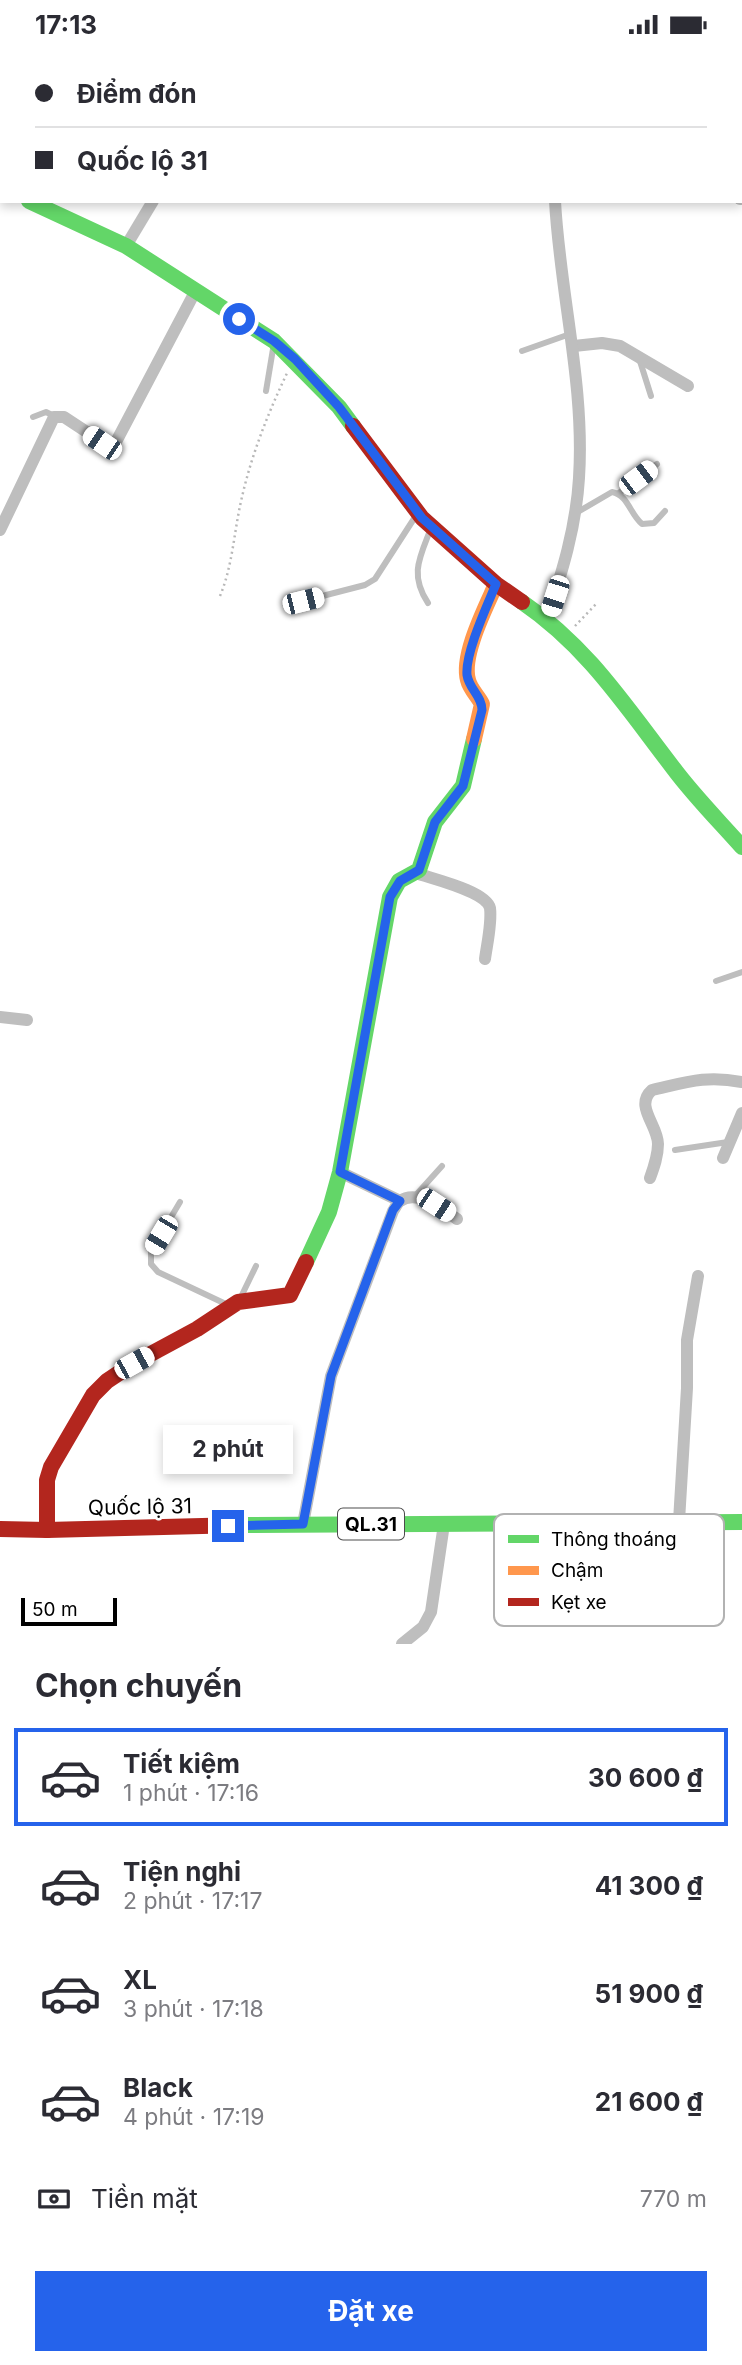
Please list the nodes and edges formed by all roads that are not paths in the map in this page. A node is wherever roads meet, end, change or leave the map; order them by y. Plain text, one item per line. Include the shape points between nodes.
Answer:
1 (33, 203) edge
2 (555, 203) edge
3 (147, 205) edge
4 (126, 246) junction
5 (196, 290) junction
6 (573, 340) junction
7 (274, 341) junction
8 (522, 351) dead end
9 (639, 356) junction
10 (688, 386) dead end
11 (266, 391) dead end
12 (651, 396) dead end
13 (56, 416) junction
14 (33, 417) dead end
15 (657, 464) dead end
16 (618, 493) junction
17 (665, 511) dead end
18 (418, 512) junction
19 (576, 513) junction
20 (432, 526) junction
21 (0, 530) edge
22 (496, 584) junction
23 (303, 601) dead end
24 (428, 603) dead end
25 (547, 619) junction
26 (742, 848) edge
27 (416, 873) junction
28 (485, 959) dead end
29 (742, 972) edge
30 (716, 981) dead end
31 (0, 1017) edge
32 (27, 1020) dead end
33 (742, 1082) edge
34 (742, 1113) edge
35 (730, 1142) junction
36 (676, 1150) dead end
37 (723, 1158) dead end
38 (442, 1166) dead end
39 (340, 1172) junction
40 (650, 1178) dead end
41 (413, 1198) junction
42 (400, 1201) junction
43 (180, 1202) dead end
44 (457, 1219) dead end
45 (256, 1266) dead end
46 (698, 1276) dead end
47 (234, 1304) junction
48 (679, 1514) edge
49 (724, 1522) edge
50 (742, 1522) edge
51 (303, 1524) junction
52 (444, 1524) junction
53 (494, 1524) edge
54 (0, 1529) edge
55 (47, 1530) junction
56 (402, 1644) edge

1 - 4 main road
2 - 6 street
3 - 4 street
4 - 5 main road
5 - 7 main road
5 - 13 street via 114,443 105,445
6 - 8 lane
6 - 9 street via 610,344
6 - 19 street via 579,415
7 - 11 lane
7 - 18 main road via 339,407
9 - 10 street
9 - 12 lane
13 - 14 lane via 46,412
13 - 21 street
15 - 16 lane
16 - 17 lane via 642,524 654,523
16 - 19 lane via 610,492
18 - 20 main road
18 - 23 lane via 375,579
19 - 25 street via 570,549
20 - 22 main road
20 - 24 lane via 417,571 420,591
22 - 25 main road
22 - 27 main road via 467,669 482,710 466,778 435,822
25 - 26 main road via 595,665 677,773
27 - 28 street via 484,899 490,910
27 - 39 main road via 400,881 390,897
29 - 30 lane
31 - 32 street
33 - 40 street via 708,1078 647,1095 645,1105 658,1145
34 - 35 street
35 - 36 lane
35 - 37 street
38 - 41 lane
39 - 42 street
39 - 47 main road via 294,1290 289,1295
41 - 42 street
41 - 44 street via 436,1205
42 - 51 street via 331,1376
43 - 47 lane via 151,1251 151,1264 158,1272
45 - 47 lane
46 - 48 street via 687,1340
47 - 55 main road via 134,1363 93,1395 51,1467
49 - 50 main road, Quốc lộ 31 / QL.31
51 - 52 main road, Quốc lộ 31 / QL.31
51 - 55 main road, Quốc lộ 31 / QL.31
52 - 53 main road, Quốc lộ 31 / QL.31
52 - 56 street via 431,1612 423,1627
54 - 55 main road, Quốc lộ 31 / QL.31

